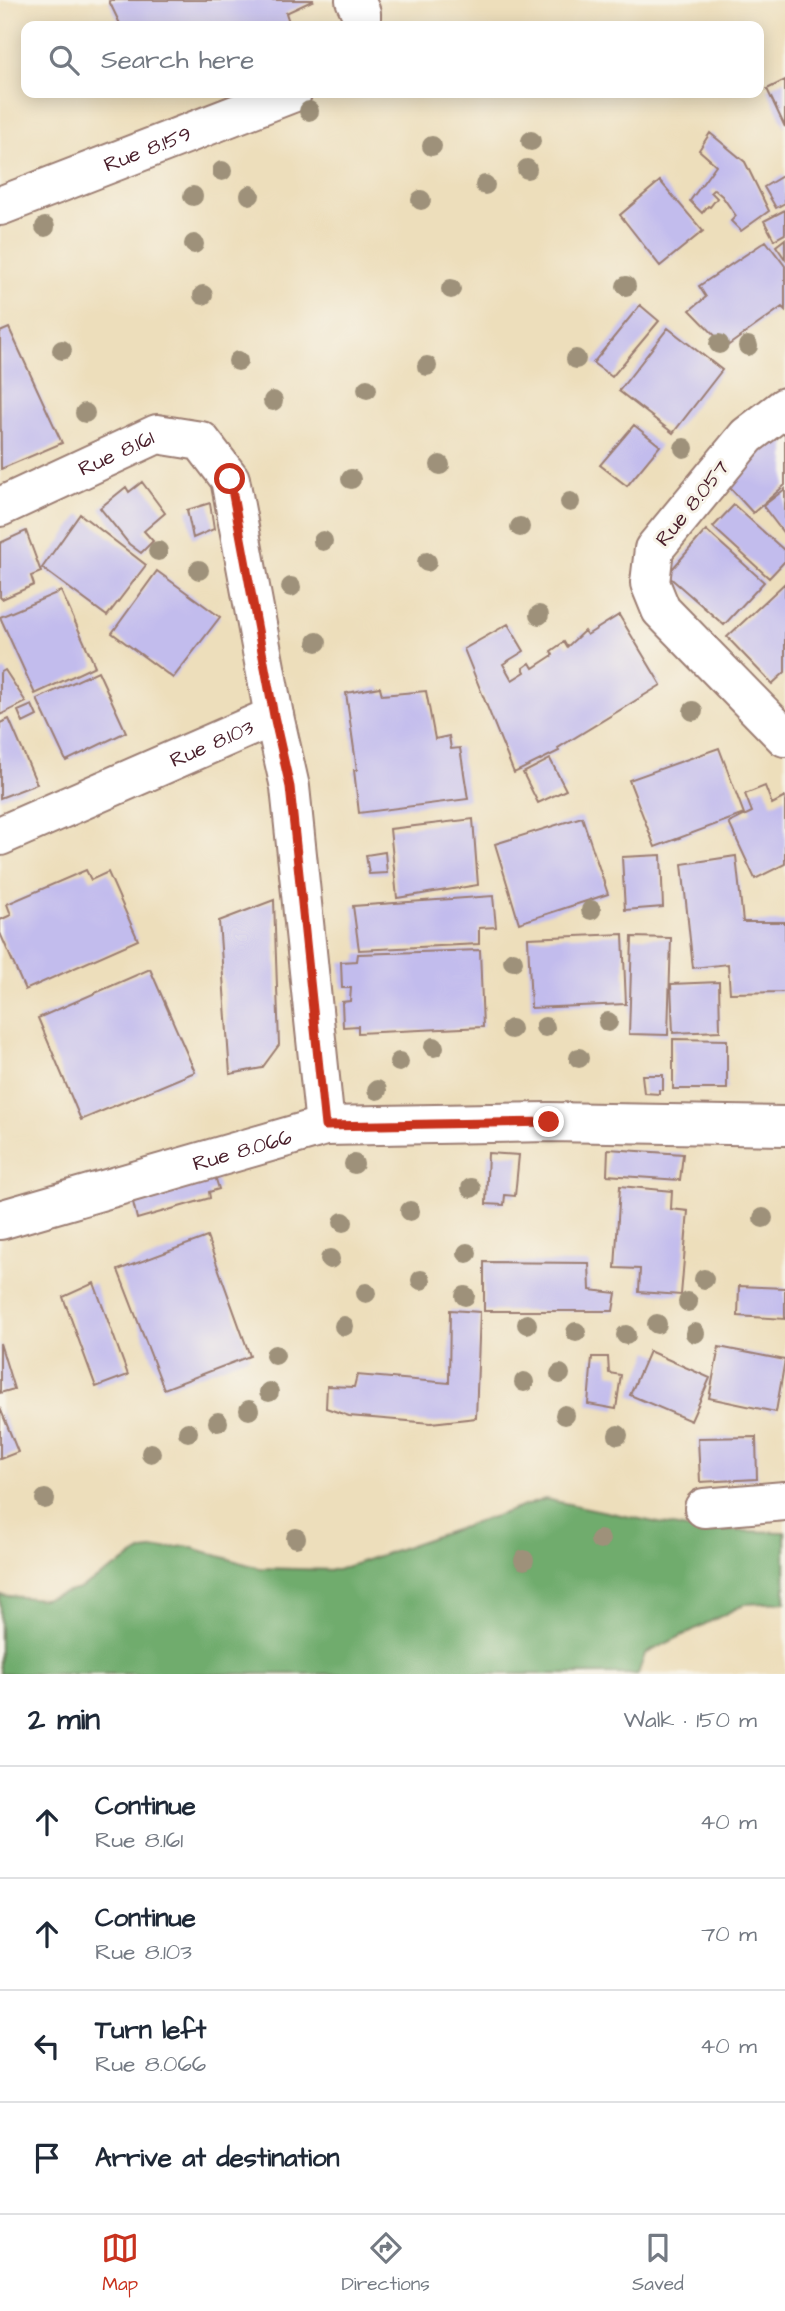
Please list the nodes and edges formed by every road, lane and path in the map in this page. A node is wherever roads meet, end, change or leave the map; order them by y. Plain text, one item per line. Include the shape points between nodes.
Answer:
1 (355, 0) edge
2 (360, 21) edge
3 (279, 98) edge
4 (0, 206) edge
5 (785, 407) edge
6 (0, 507) edge
7 (274, 716) junction
8 (785, 737) edge
9 (0, 836) edge
10 (325, 1126) junction
11 (785, 1126) edge
12 (0, 1220) edge
13 (785, 1501) edge
14 (704, 1508) dead end

1 - 2 street
3 - 4 street, Rue 8.159
5 - 8 street, Rue 8.057 via 747,436 653,549 650,583 661,610
6 - 7 street, Rue 8.161 via 157,434 201,441 230,479
7 - 9 street, Rue 8.103
7 - 10 street, Rue 8.103 via 290,787
10 - 11 street, Rue 8.066 via 549,1122
10 - 12 street, Rue 8.066
13 - 14 street

